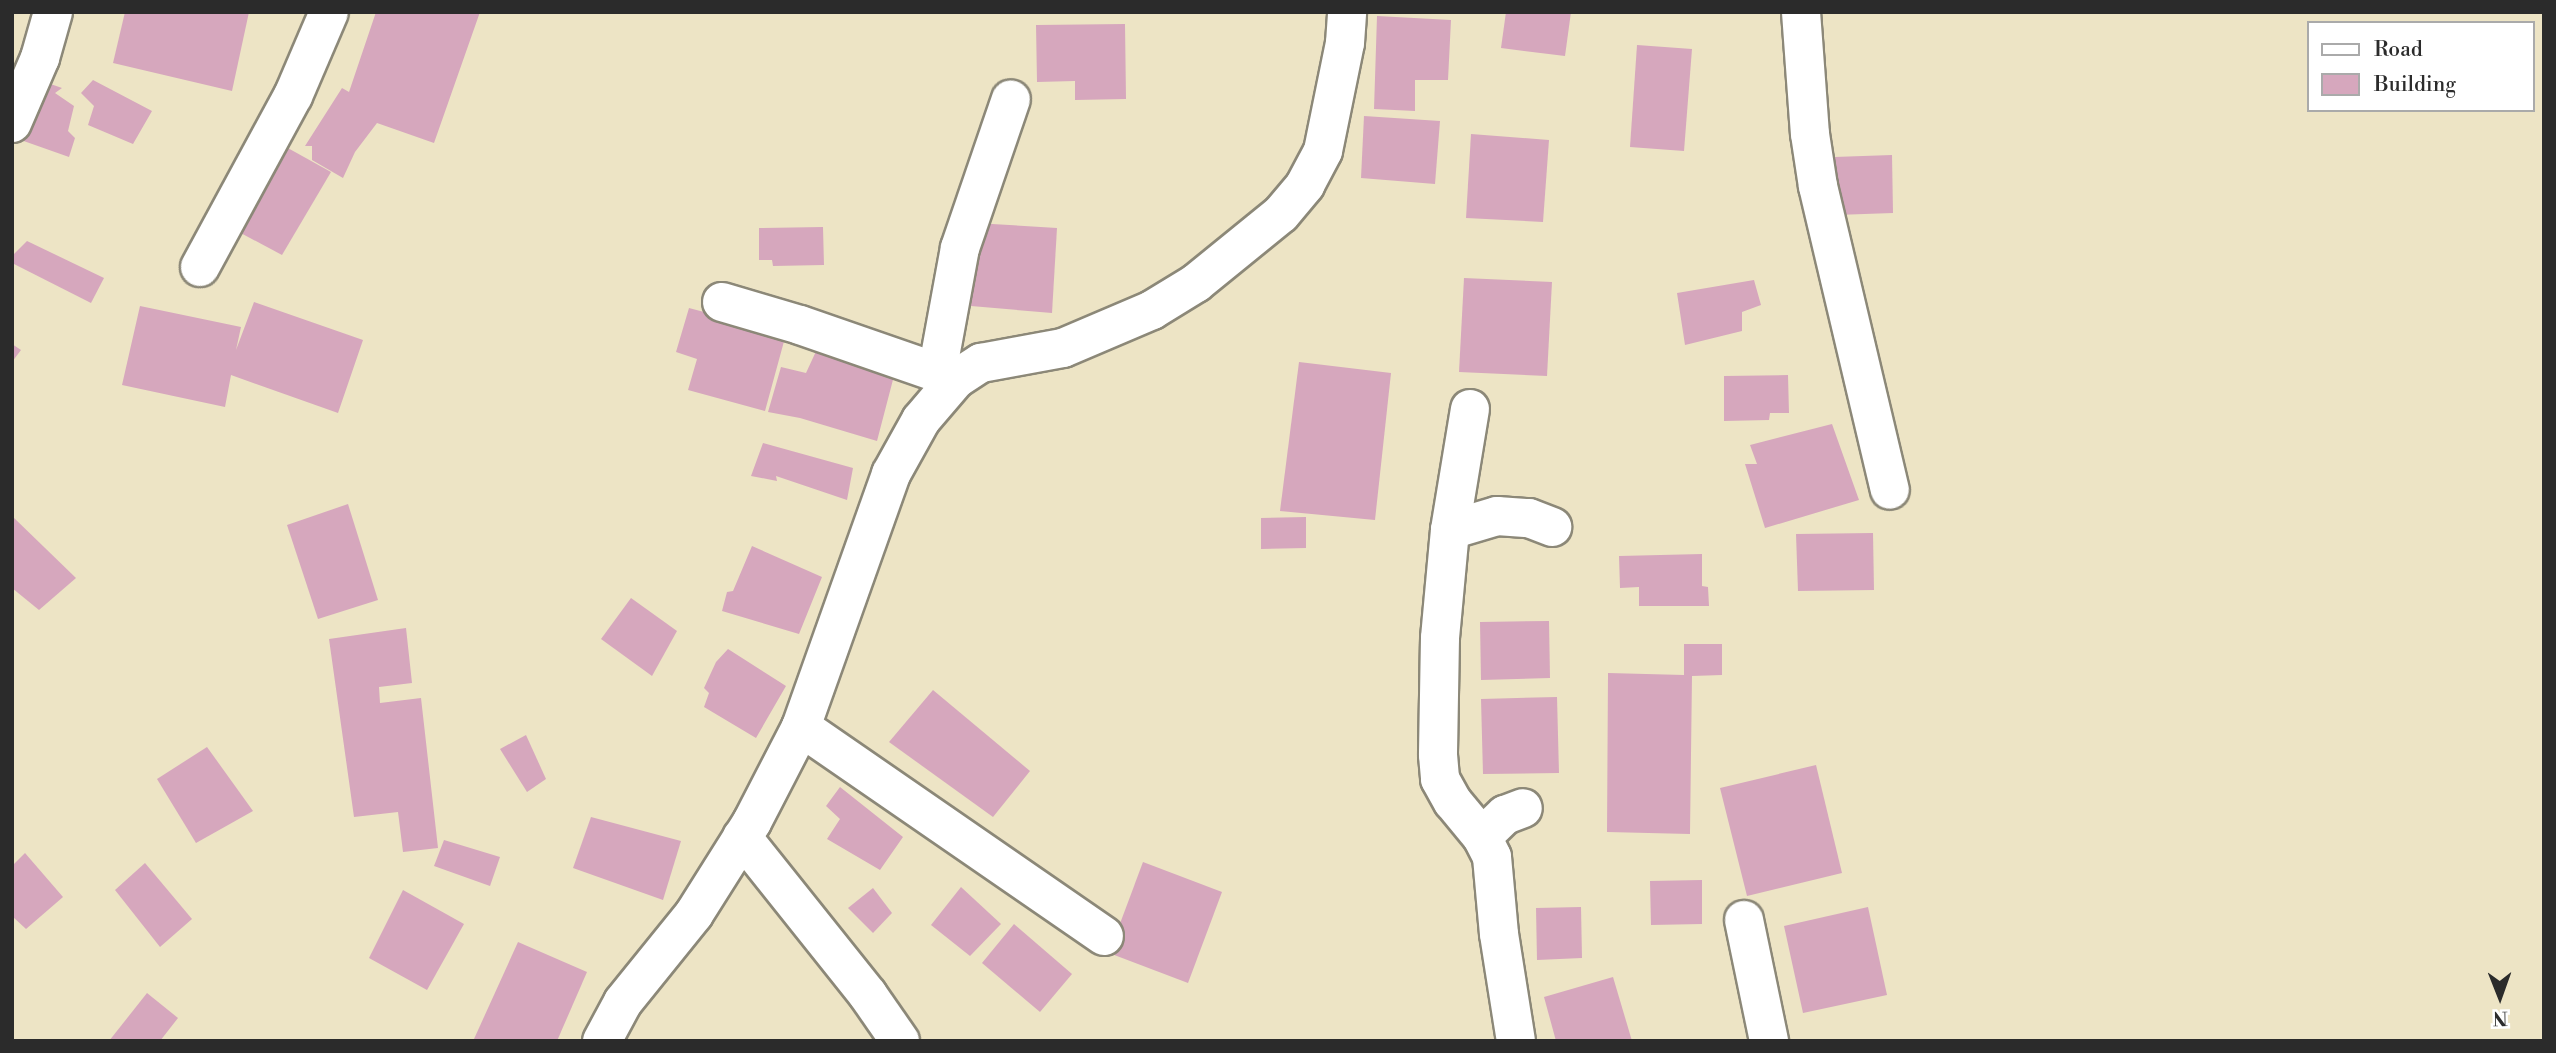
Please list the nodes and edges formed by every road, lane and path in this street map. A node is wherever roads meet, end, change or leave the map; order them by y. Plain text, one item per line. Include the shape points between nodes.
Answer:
1 (53, 12) edge
2 (329, 12) edge
3 (1347, 12) edge
4 (1801, 12) edge
5 (1011, 99) dead end
6 (12, 123) edge
7 (200, 267) dead end
8 (722, 302) dead end
9 (947, 376) junction
10 (1469, 409) dead end
11 (1889, 489) dead end
12 (1552, 527) dead end
13 (1450, 530) junction
14 (801, 727) junction
15 (1523, 808) dead end
16 (1482, 836) junction
17 (743, 837) junction
18 (1744, 920) dead end
19 (1104, 936) dead end
20 (602, 1041) edge
21 (900, 1041) edge
22 (1516, 1041) edge
23 (1769, 1041) edge

1 - 6 street via 40,58
2 - 7 street via 293,96
3 - 9 street via 1341,69 1323,151 1305,185 1281,214 1196,283 1153,310 1085,341 981,363
4 - 11 street via 1818,186
5 - 9 street via 960,248
8 - 9 street
9 - 14 street via 891,474
10 - 13 street
12 - 13 street via 1529,518 1497,516
13 - 16 street via 1440,638 1440,779
14 - 17 street
14 - 19 street
15 - 16 street via 1505,815
16 - 22 street via 1492,857
17 - 20 street via 694,914 623,1002
17 - 21 street
18 - 23 street

